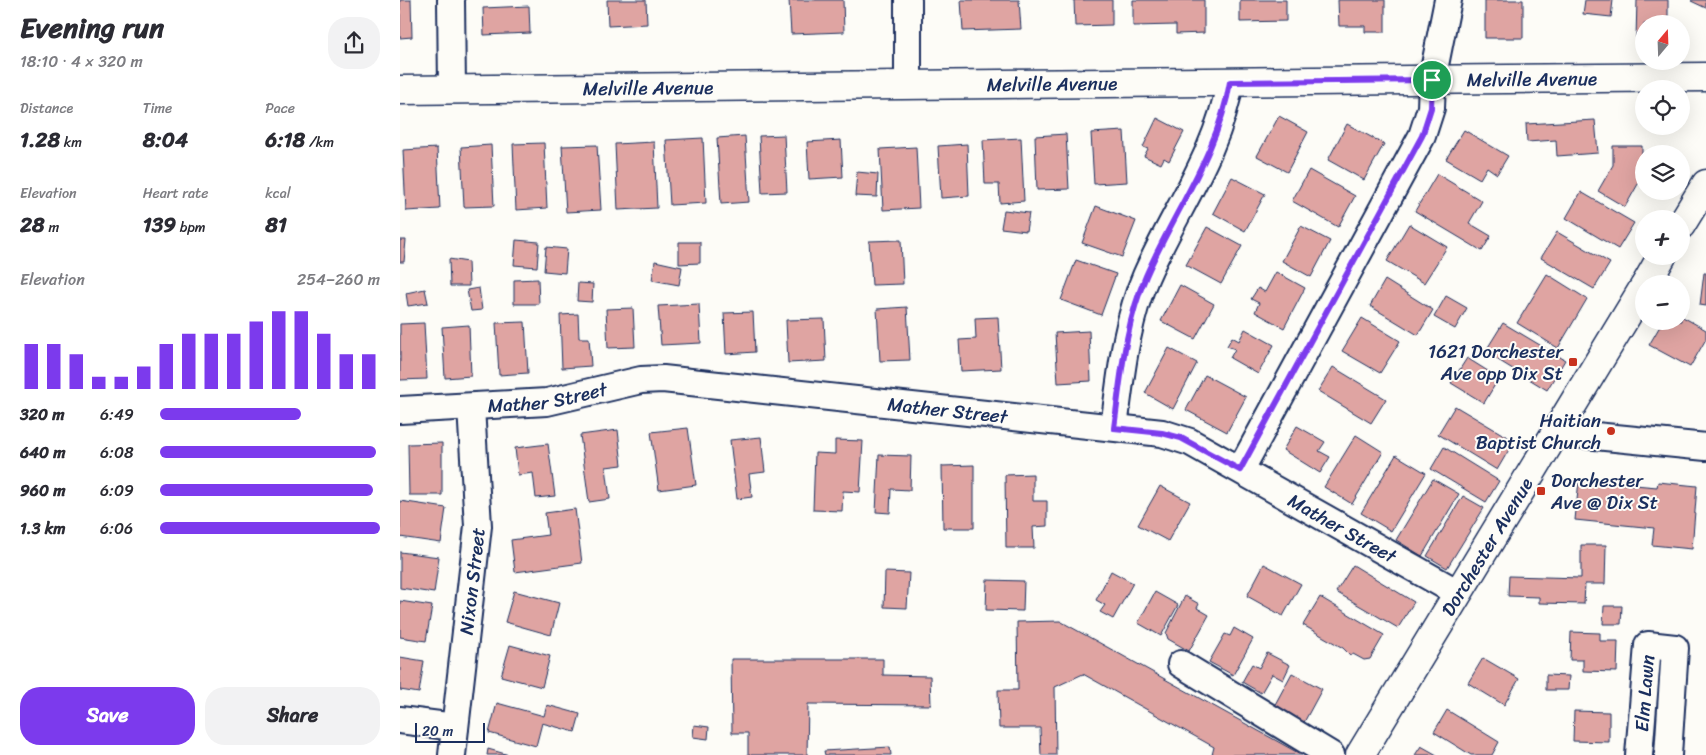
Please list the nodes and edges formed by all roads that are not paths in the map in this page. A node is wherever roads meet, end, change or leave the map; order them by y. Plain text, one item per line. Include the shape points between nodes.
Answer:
1 (451, 0) edge
2 (908, 0) edge
3 (1448, 0) edge
4 (1706, 77) edge
5 (1432, 80) junction
6 (1230, 82) junction
7 (908, 84) junction
8 (452, 89) junction
9 (400, 90) edge
10 (1706, 184) edge
11 (1690, 210) edge
12 (1635, 302) edge
13 (471, 407) junction
14 (400, 410) edge
15 (1114, 428) junction
16 (1556, 432) junction
17 (1706, 447) edge
18 (1240, 470) junction
19 (1458, 593) junction
20 (1182, 664) dead end
21 (400, 720) edge
22 (455, 726) junction
23 (1639, 754) edge
24 (452, 755) edge
25 (1331, 755) edge
26 (1360, 755) edge
27 (1668, 755) edge

1 - 8 street
2 - 7 street
3 - 5 street
4 - 5 street, Melville Avenue
5 - 6 street, Melville Avenue
5 - 18 street via 1431,108 1422,136
6 - 7 street, Melville Avenue
6 - 15 street via 1224,111 1213,138 1135,306 1127,337
7 - 8 street, Melville Avenue
8 - 9 street, Melville Avenue
10 - 11 street
12 - 16 street, Dorchester Avenue
13 - 14 street, Mather Street
13 - 15 street, Mather Street via 547,402 641,380 663,379
13 - 22 street, Nixon Street via 478,526
15 - 18 street, Mather Street via 1181,438
16 - 17 street
16 - 19 street, Dorchester Avenue
18 - 19 street, Mather Street
19 - 26 street, Dorchester Avenue
20 - 25 street
21 - 22 street
22 - 24 street, Nixon Street
23 - 27 street
23 - 27 street, Elm Lawn via 1648,645 1675,648

